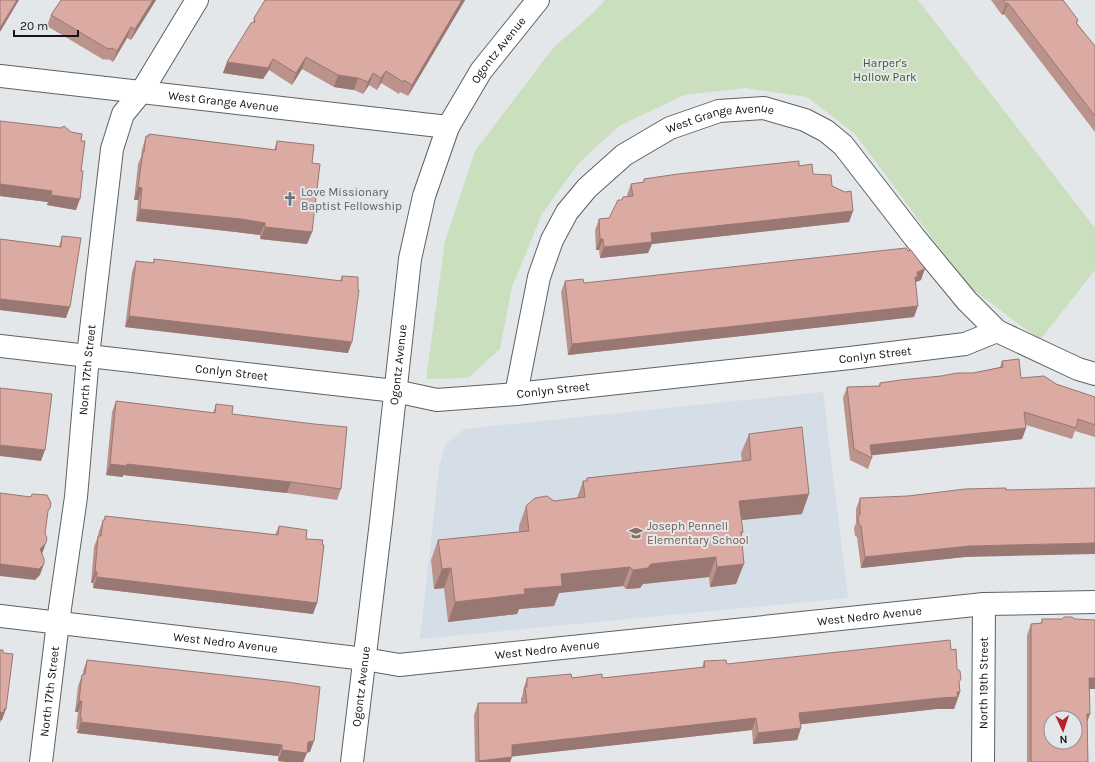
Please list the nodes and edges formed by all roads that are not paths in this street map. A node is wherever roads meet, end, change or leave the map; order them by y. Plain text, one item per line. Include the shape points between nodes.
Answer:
1 (197, 0) edge
2 (538, 0) edge
3 (0, 76) edge
4 (142, 91) junction
5 (448, 127) junction
6 (997, 331) junction
7 (0, 346) edge
8 (88, 356) junction
9 (1095, 374) edge
10 (395, 391) junction
11 (516, 394) junction
12 (1095, 602) edge
13 (984, 604) junction
14 (0, 616) edge
15 (58, 622) junction
16 (364, 659) junction
17 (41, 762) edge
18 (352, 762) edge
19 (983, 762) edge

1 - 4 street, North 17th Street
2 - 5 street, Ogontz Avenue via 481,70
3 - 4 street, West Grange Avenue
4 - 5 street, West Grange Avenue
4 - 8 street, North 17th Street via 123,114 112,149
5 - 10 street, Ogontz Avenue via 424,196 410,260
6 - 9 street via 1078,369
6 - 11 street, Conlyn Street via 965,344
6 - 11 street, West Grange Avenue via 967,301 843,145 826,131 805,120 764,108 719,111 670,128 624,155 587,188 567,212 552,240 539,277
7 - 8 street, Conlyn Street
8 - 10 street, Conlyn Street
8 - 15 street, North 17th Street via 76,496
10 - 11 street, Conlyn Street via 437,400
10 - 16 street, Ogontz Avenue
12 - 13 street, West Nedro Avenue
13 - 16 street, West Nedro Avenue via 399,665
13 - 19 street, North 19th Street
14 - 15 street, West Nedro Avenue
15 - 16 street, West Nedro Avenue
15 - 17 street, North 17th Street
16 - 18 street, Ogontz Avenue

